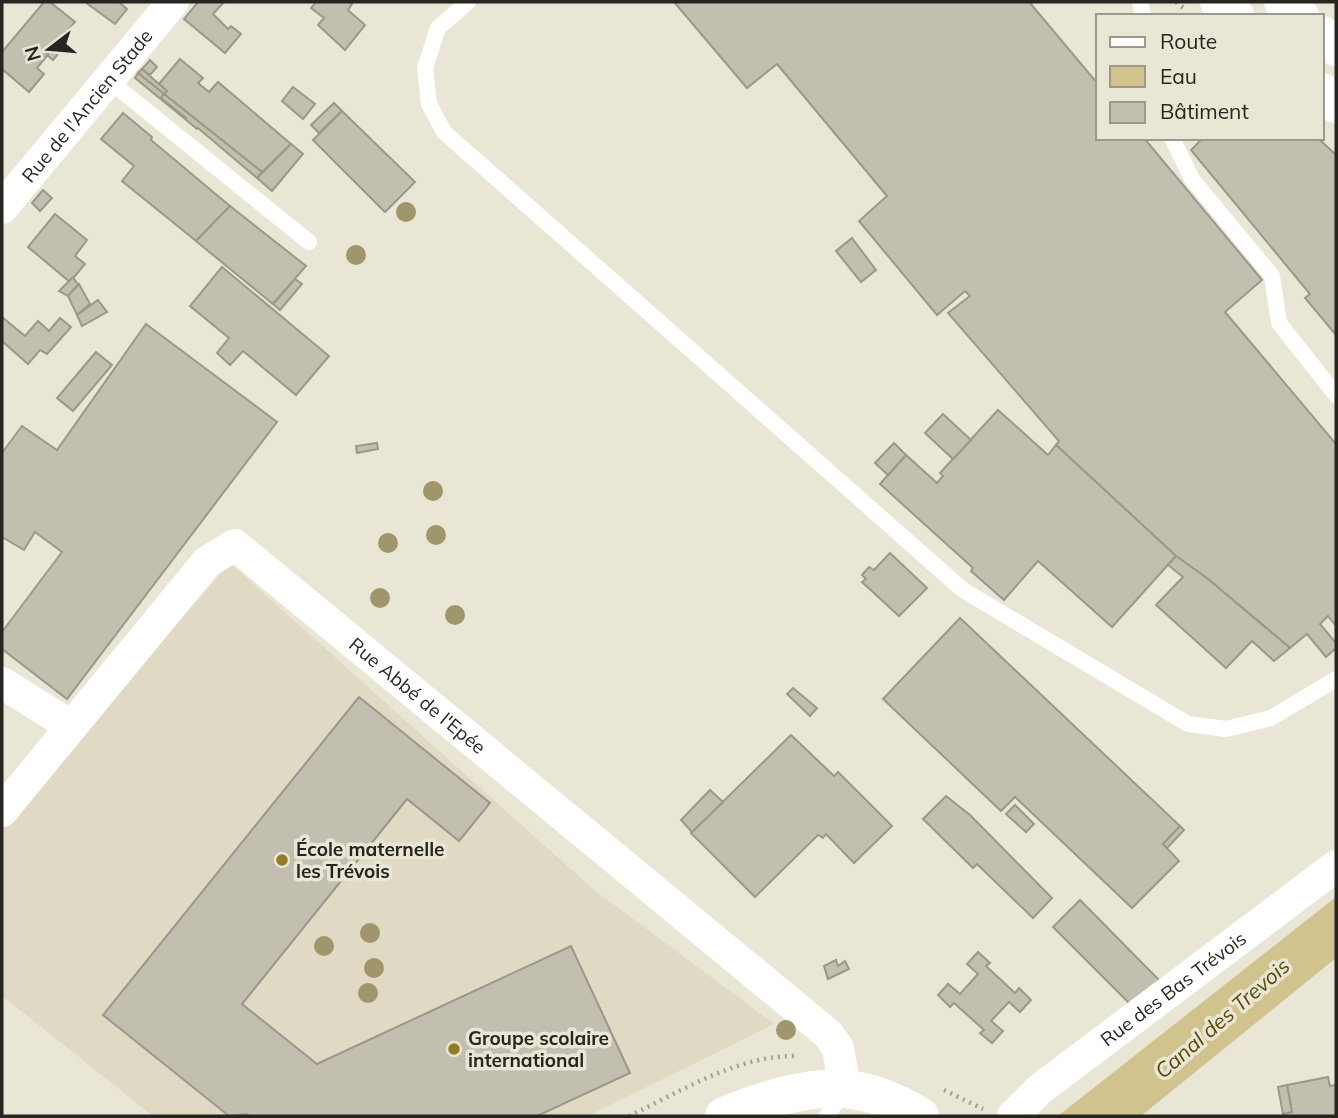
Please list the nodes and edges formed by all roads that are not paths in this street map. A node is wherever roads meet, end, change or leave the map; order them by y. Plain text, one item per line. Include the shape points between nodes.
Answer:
1 (173, 2) edge
2 (468, 2) edge
3 (1219, 2) edge
4 (1283, 2) edge
5 (1233, 14) edge
6 (1298, 14) edge
7 (107, 79) junction
8 (1173, 140) edge
9 (2, 208) edge
10 (309, 242) dead end
11 (1336, 396) edge
12 (1336, 679) edge
13 (2, 683) edge
14 (71, 726) junction
15 (2, 811) edge
16 (1336, 866) edge
17 (836, 1103) edge
18 (724, 1116) edge
19 (920, 1116) edge
20 (1013, 1116) edge

1 - 7 street, Rue de l'Ancien Stade
2 - 12 lane via 438,28 425,68 429,103 444,132 963,590 1188,724 1226,729 1271,718
3 - 5 main road
4 - 6 main road
7 - 9 street, Rue de l'Ancien Stade
7 - 10 lane
8 - 11 lane via 1192,179 1272,276 1279,323
13 - 14 street
14 - 15 street, Rue Abbé de l'Epée
14 - 17 street, Rue Abbé de l'Epée via 207,562 235,545 828,1034 838,1048
16 - 20 street, Rue des Bas Trévois via 1040,1089
17 - 18 main road via 789,1095
17 - 19 main road via 898,1103

